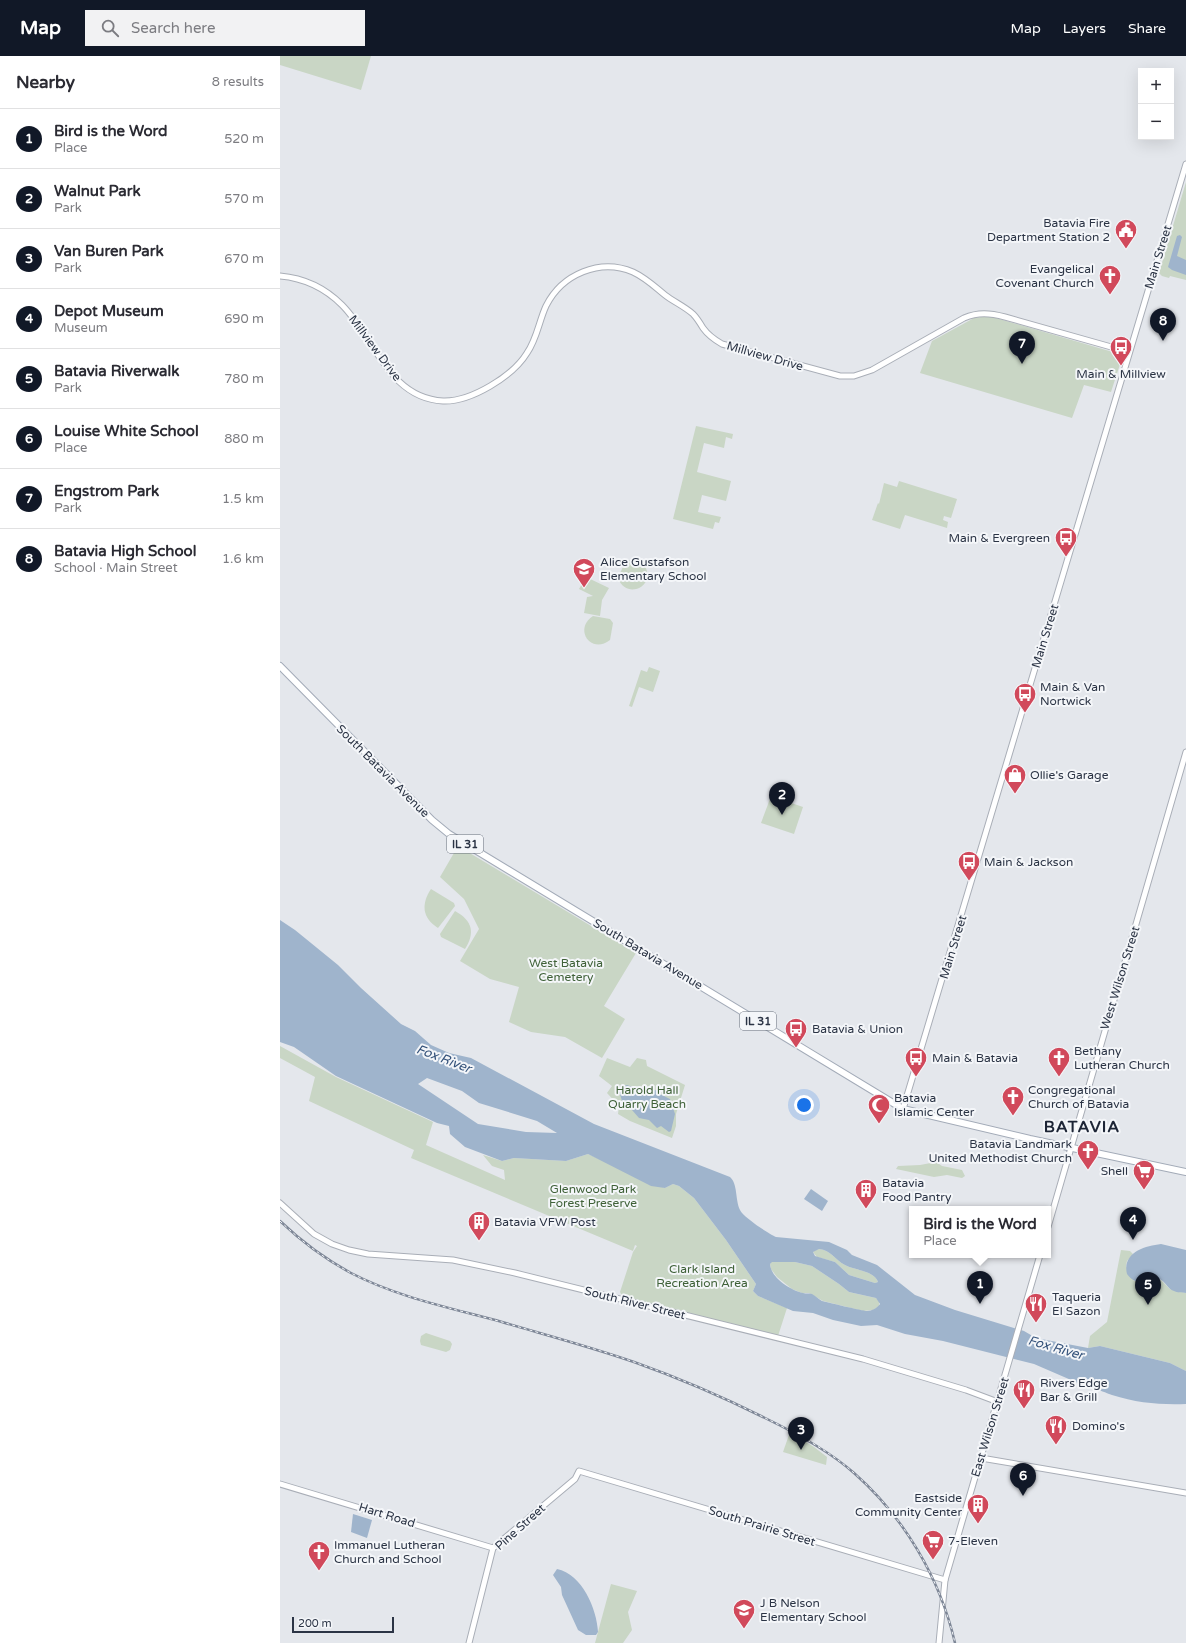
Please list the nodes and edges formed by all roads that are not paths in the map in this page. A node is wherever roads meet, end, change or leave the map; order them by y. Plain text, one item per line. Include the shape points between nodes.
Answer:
1 (1186, 164) edge
2 (280, 276) edge
3 (1129, 352) junction
4 (280, 666) edge
5 (1186, 752) edge
6 (904, 1109) junction
7 (1070, 1148) junction
8 (1186, 1172) edge
9 (280, 1203) edge
10 (1051, 1216) edge
11 (1039, 1258) edge
12 (998, 1402) junction
13 (981, 1458) junction
14 (579, 1471) joint
15 (280, 1484) edge
16 (1186, 1493) edge
17 (493, 1548) junction
18 (945, 1580) junction
19 (469, 1643) edge
20 (939, 1643) edge

1 - 3 main road, Main Street
2 - 3 main road, Millview Drive via 306,282 333,297 350,314 398,381 421,396 444,401 478,393 513,370 527,354 546,307 560,286 586,270 606,267 628,270 647,280 669,298 687,308 709,334 722,344 840,376 854,376 872,370 964,318 983,313
3 - 6 main road, Main Street
4 - 6 main road, South Batavia Avenue / IL 31 via 423,812 449,834
5 - 7 main road, West Wilson Street
6 - 7 main road, South Batavia Avenue / IL 31
7 - 8 main road, IL 31
7 - 10 main road, West Wilson Street
9 - 12 main road, South River Street via 314,1234 349,1250 368,1254 453,1260 511,1272 863,1360
11 - 12 main road, East Wilson Street
12 - 13 main road, East Wilson Street
13 - 16 main road
13 - 18 main road, East Wilson Street
14 - 17 main road, Pine Street via 575,1479
14 - 18 main road, South Prairie Street
15 - 17 main road, Hart Road
17 - 19 main road, Pine Street
18 - 20 main road, East Wilson Street

